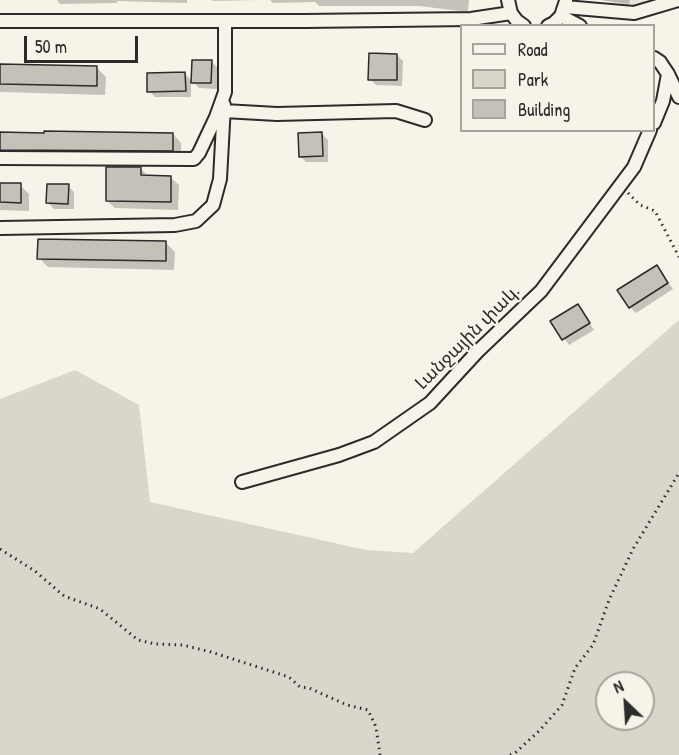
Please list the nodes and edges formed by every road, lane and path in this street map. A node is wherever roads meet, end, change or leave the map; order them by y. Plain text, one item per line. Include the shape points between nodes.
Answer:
1 (508, 0) edge
2 (678, 0) edge
3 (564, 8) edge
4 (511, 13) junction
5 (0, 21) edge
6 (225, 21) junction
7 (521, 24) edge
8 (550, 24) edge
9 (578, 24) edge
10 (655, 59) edge
11 (668, 74) junction
12 (225, 92) junction
13 (679, 97) edge
14 (224, 111) junction
15 (425, 120) dead end
16 (655, 121) edge
17 (649, 132) edge
18 (0, 158) edge
19 (621, 185) junction
20 (0, 228) edge
21 (679, 257) edge
22 (679, 473) edge
23 (242, 482) dead end
24 (0, 549) edge
25 (380, 755) edge
26 (510, 755) edge

1 - 4 street
2 - 3 street via 634,13
3 - 8 street
3 - 9 street
4 - 6 street via 471,19
4 - 7 street
5 - 6 street
6 - 12 street
10 - 11 street
11 - 13 street
11 - 16 street
12 - 14 street
12 - 18 street via 194,159
14 - 15 street via 396,111
14 - 20 street via 220,179 213,206 196,221 175,225
17 - 19 street, Լանջային փակ. via 634,167
19 - 21 path via 640,205 655,211
19 - 23 street, Լանջային փակ. via 541,291 430,403 374,442
22 - 26 path via 633,549 593,645 575,668 562,705
24 - 25 path via 64,596 100,609 138,640 183,645 289,676 300,687 368,710 376,727

